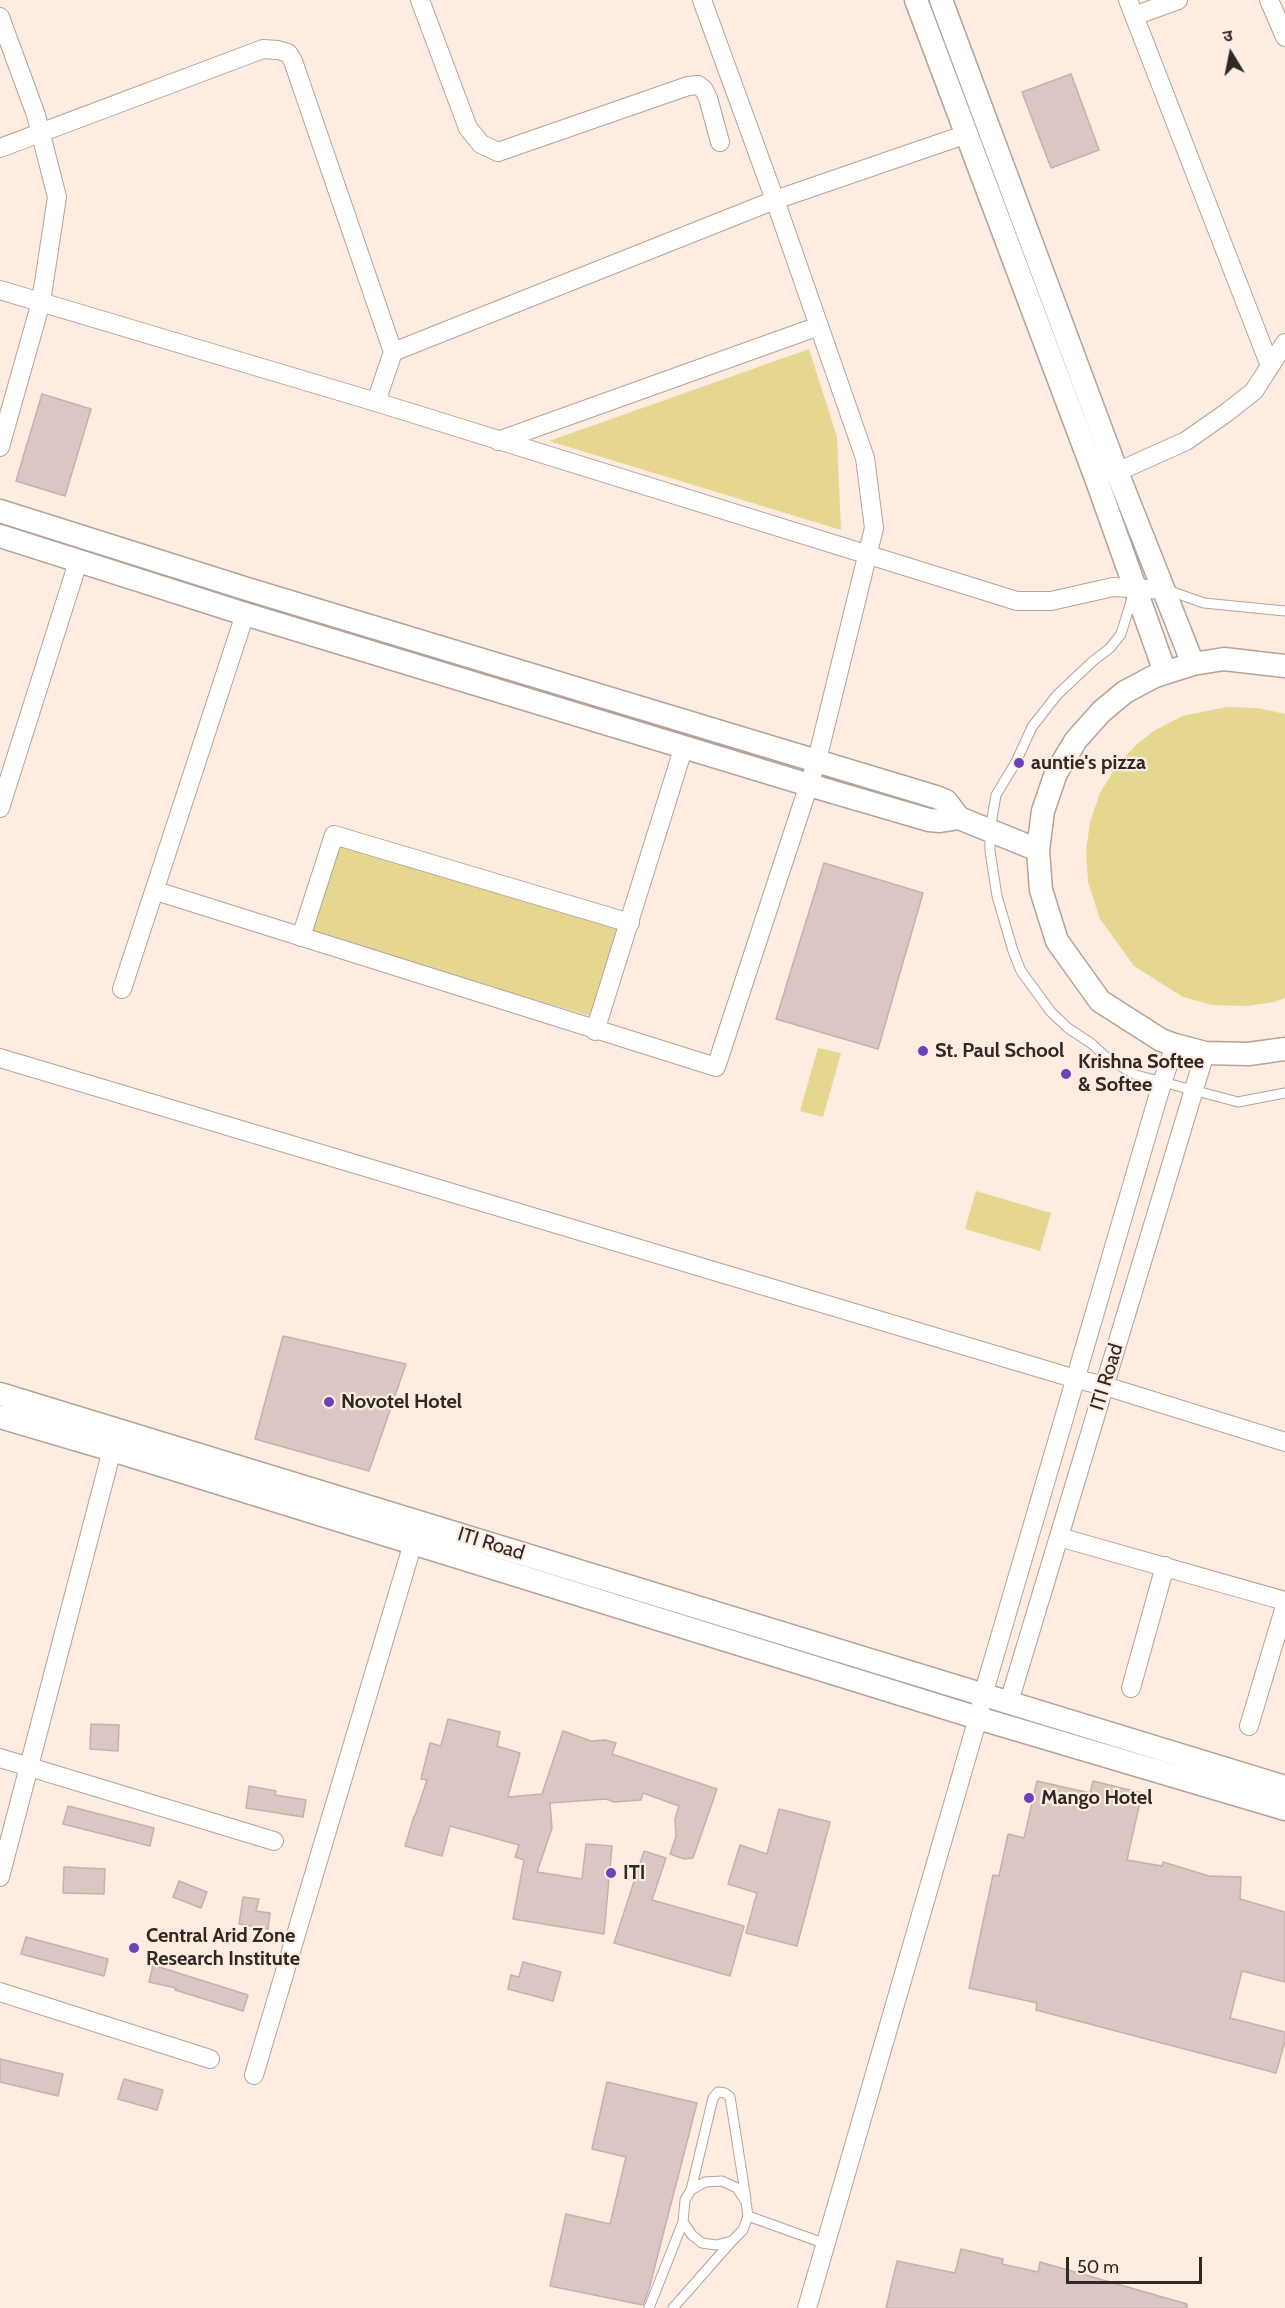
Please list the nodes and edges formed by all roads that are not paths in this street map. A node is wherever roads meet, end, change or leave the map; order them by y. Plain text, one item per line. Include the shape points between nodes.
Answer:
1 (420, 0) edge
2 (702, 0) edge
3 (916, 0) edge
4 (941, 0) edge
5 (1178, 0) edge
6 (1269, 0) edge
7 (1131, 8) edge
8 (0, 18) edge
9 (1285, 37) edge
10 (967, 134) junction
11 (41, 135) junction
12 (720, 142) dead end
13 (0, 148) edge
14 (776, 200) junction
15 (0, 290) edge
16 (41, 302) junction
17 (819, 326) junction
18 (1285, 344) edge
19 (393, 352) junction
20 (1270, 366) junction
21 (376, 402) junction
22 (498, 441) junction
23 (0, 447) edge
24 (1117, 472) junction
25 (0, 511) edge
26 (0, 536) edge
27 (867, 555) junction
28 (78, 562) junction
29 (1136, 587) junction
30 (1165, 590) junction
31 (1285, 611) edge
32 (245, 614) junction
33 (1193, 664) junction
34 (1285, 666) edge
35 (1166, 672) junction
36 (684, 746) junction
37 (817, 760) junction
38 (808, 785) junction
39 (0, 808) edge
40 (959, 818) junction
41 (990, 830) junction
42 (1038, 850) junction
43 (156, 891) junction
44 (630, 923) junction
45 (301, 937) junction
46 (122, 989) dead end
47 (595, 1030) junction
48 (1175, 1045) junction
49 (1285, 1049) edge
50 (1205, 1053) junction
51 (0, 1058) edge
52 (1162, 1083) junction
53 (1194, 1089) junction
54 (1285, 1094) edge
55 (1076, 1379) junction
56 (1105, 1386) junction
57 (0, 1394) edge
58 (0, 1418) edge
59 (1285, 1442) edge
60 (112, 1450) junction
61 (1059, 1536) junction
62 (412, 1543) junction
63 (1165, 1566) junction
64 (1285, 1602) edge
65 (1285, 1606) edge
66 (1131, 1688) dead end
67 (982, 1695) junction
68 (1009, 1702) junction
69 (978, 1718) junction
70 (1249, 1726) dead end
71 (0, 1758) edge
72 (27, 1766) junction
73 (1285, 1787) edge
74 (1285, 1809) edge
75 (274, 1841) dead end
76 (0, 1876) edge
77 (0, 1992) edge
78 (210, 2059) dead end
79 (254, 2075) dead end
80 (691, 2190) junction
81 (746, 2202) junction
82 (748, 2216) junction
83 (683, 2222) junction
84 (732, 2241) junction
85 (826, 2244) junction
86 (649, 2308) edge
87 (674, 2308) edge
88 (807, 2308) edge

1 - 12 street via 468,128 481,144 498,152 698,85 708,98
2 - 14 street
3 - 10 street
4 - 24 street
5 - 7 street
6 - 9 street
7 - 20 street
8 - 11 street
10 - 14 street
10 - 29 street
11 - 13 street
11 - 16 street via 57,197
11 - 19 street via 263,49 288,53
14 - 17 street
14 - 19 street
15 - 16 street
16 - 21 street
16 - 23 street
17 - 22 street
17 - 27 street via 865,458 874,528
18 - 20 street
19 - 21 street
20 - 24 street via 1254,391 1186,441
21 - 22 street
22 - 27 street
24 - 30 street
25 - 37 street
26 - 28 street
27 - 29 street via 1017,601 1051,601 1113,587
27 - 37 street
28 - 32 street
28 - 39 street
29 - 30 street
29 - 35 street
29 - 41 lane via 1121,634 1057,695 1032,728 996,795
30 - 31 lane via 1204,603
30 - 33 street
32 - 36 street
32 - 43 street
33 - 34 street via 1224,659
33 - 35 street
35 - 42 street via 1125,692 1076,740 1056,773 1046,801
36 - 38 street
36 - 44 street
37 - 38 street
37 - 40 street via 946,801
38 - 40 street via 928,820
38 - 47 street via 716,1067
40 - 41 street
41 - 42 street
41 - 52 lane via 996,896 1027,981 1051,1012 1107,1058 1136,1075
42 - 48 street via 1041,890 1057,941 1100,1001
43 - 45 street
43 - 46 street
44 - 45 street via 334,835
44 - 47 street
45 - 47 street
48 - 50 street
48 - 52 street, ITI Road
49 - 50 street via 1249,1054
50 - 53 street, ITI Road
51 - 55 street
52 - 53 lane
52 - 55 street, ITI Road
53 - 54 lane via 1238,1102
53 - 56 street, ITI Road
55 - 56 street
55 - 67 street, ITI Road
56 - 59 street
56 - 61 street, ITI Road
57 - 67 street, ITI Road
58 - 60 street, ITI Road
60 - 62 street, ITI Road
60 - 72 street
61 - 63 street
61 - 68 street, ITI Road
62 - 69 street, ITI Road
62 - 79 street
63 - 64 street
63 - 66 street
65 - 70 street
67 - 68 street, ITI Road
67 - 69 street
68 - 73 street, ITI Road
69 - 74 street, ITI Road
69 - 85 street
71 - 72 street
72 - 75 street
72 - 76 street
77 - 78 street
80 - 81 lane via 705,2182 722,2181 737,2188
80 - 81 lane via 713,2098 718,2092 726,2093 730,2097
80 - 83 lane via 682,2212
81 - 82 lane
82 - 84 lane via 743,2230
82 - 85 lane
83 - 84 lane via 702,2242 716,2245
83 - 86 lane
84 - 87 lane
85 - 88 street

